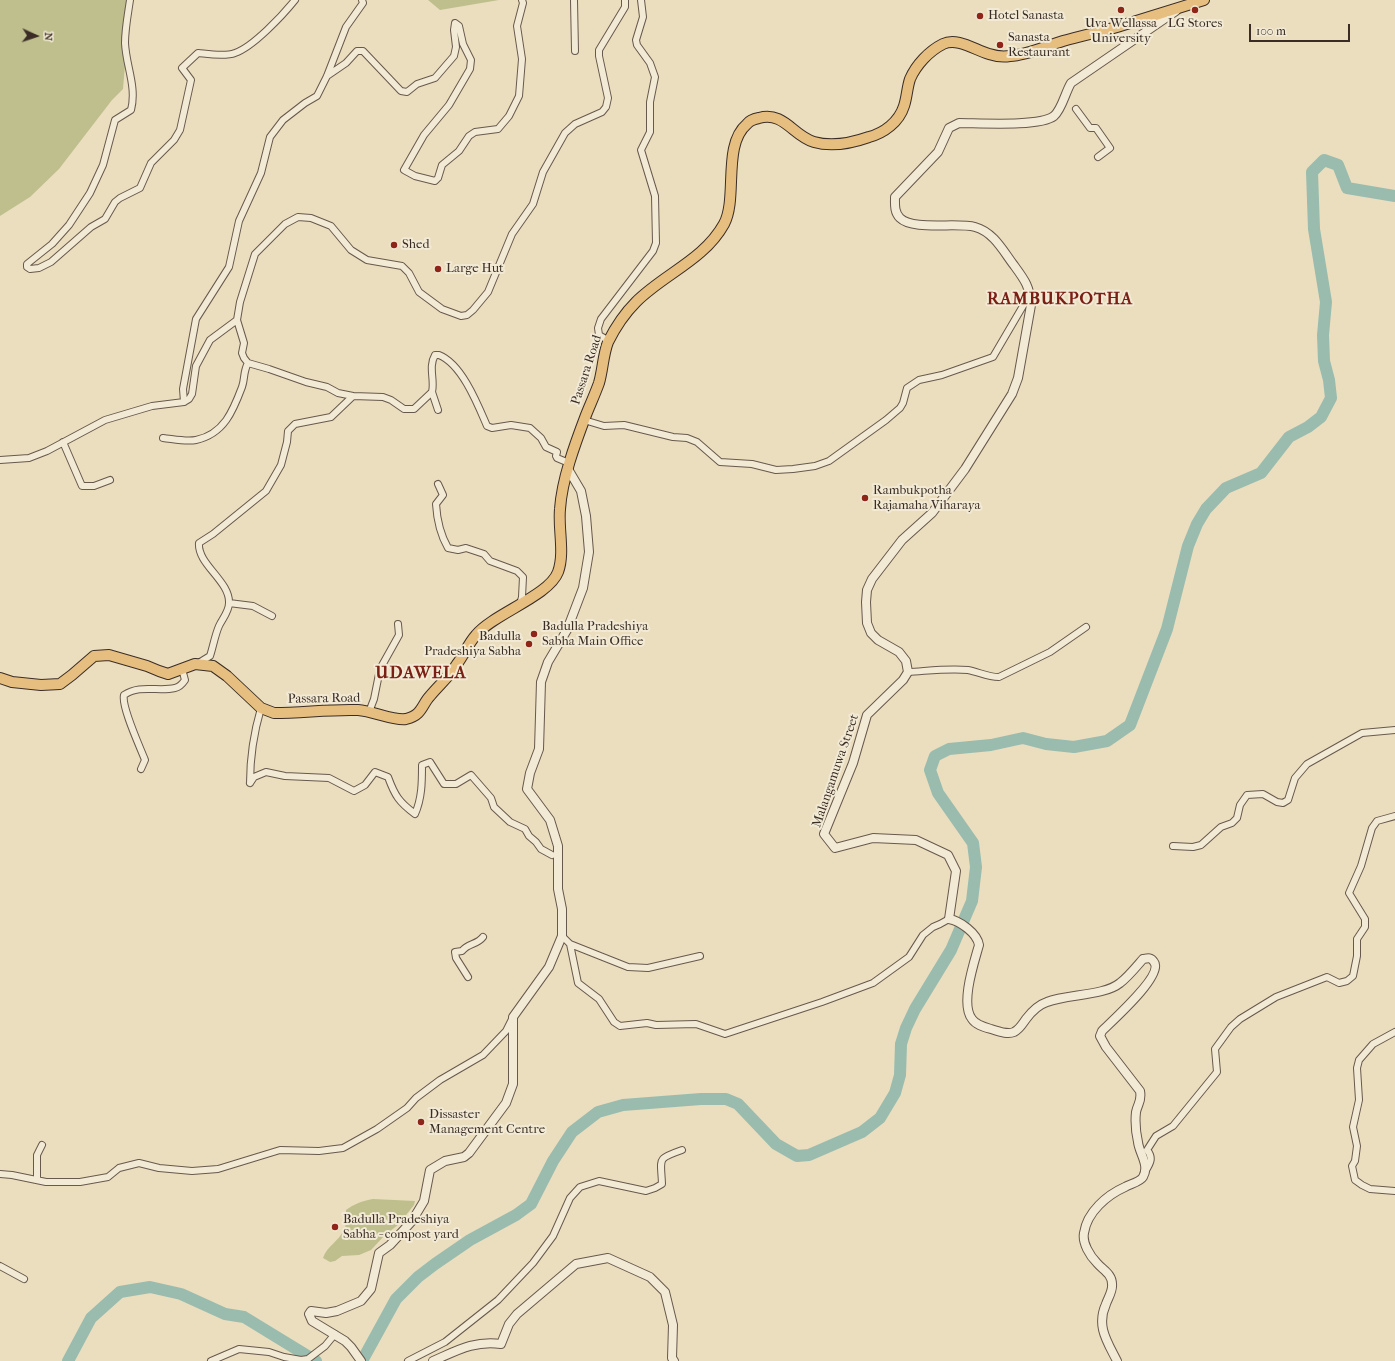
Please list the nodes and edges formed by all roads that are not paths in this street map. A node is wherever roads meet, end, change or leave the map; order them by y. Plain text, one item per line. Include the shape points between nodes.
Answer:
1 (130, 0) edge
2 (295, 0) edge
3 (362, 0) edge
4 (522, 0) edge
5 (574, 0) edge
6 (625, 0) edge
7 (641, 0) edge
8 (1204, 0) edge
9 (1183, 6) junction
10 (575, 51) dead end
11 (327, 76) junction
12 (1076, 109) dead end
13 (1098, 157) dead end
14 (1030, 294) junction
15 (237, 320) junction
16 (609, 341) junction
17 (248, 364) junction
18 (432, 392) junction
19 (353, 396) junction
20 (184, 402) junction
21 (438, 410) dead end
22 (584, 420) junction
23 (162, 438) dead end
24 (64, 442) junction
25 (0, 460) edge
26 (569, 466) junction
27 (110, 480) dead end
28 (438, 484) dead end
29 (229, 603) junction
30 (520, 604) junction
31 (272, 616) dead end
32 (398, 624) dead end
33 (1086, 627) dead end
34 (195, 664) junction
35 (182, 669) junction
36 (908, 672) junction
37 (0, 678) edge
38 (261, 708) junction
39 (369, 712) junction
40 (1395, 730) edge
41 (141, 769) dead end
42 (1395, 816) edge
43 (1173, 846) dead end
44 (552, 855) dead end
45 (952, 920) junction
46 (562, 936) junction
47 (483, 937) dead end
48 (570, 944) junction
49 (700, 956) dead end
50 (468, 977) dead end
51 (513, 1017) junction
52 (1395, 1032) edge
53 (42, 1145) dead end
54 (682, 1150) dead end
55 (1145, 1172) junction
56 (0, 1174) edge
57 (37, 1180) junction
58 (1395, 1191) edge
59 (0, 1266) edge
60 (24, 1279) dead end
61 (335, 1334) junction
62 (211, 1361) edge
63 (361, 1361) edge
64 (408, 1361) edge
65 (433, 1361) edge
66 (674, 1361) edge
67 (1117, 1361) edge

1 - 2 street via 125,44 133,84 131,110 115,120 103,165 90,192 52,244 27,264 30,269 51,262 91,227 105,219 115,202 140,188 151,163 174,140 180,130 191,80 182,68 198,53 234,54 244,49 265,32
3 - 11 street via 363,3 346,27
4 - 11 street via 517,26 522,59 519,96 509,116 498,129 475,132 469,136 459,151 442,165 435,181 404,170 424,135 449,105 470,69 471,60 463,44 459,26 455,23 456,47 454,56 447,65 435,78 417,84 407,92 401,91 363,51 357,51 346,63
5 - 10 street
6 - 15 street via 625,7 599,50 608,98 606,107 602,112 575,124 565,133 543,172 533,204 512,234 488,292 467,315 461,316 442,308 419,292 409,273 402,266 367,260 351,250 331,226 311,218 298,217 285,224 255,254
7 - 16 street via 643,17 636,40 655,77 650,102 650,132 641,150 655,196 656,243 654,251 601,319 599,335
8 - 9 highway, Passara Road
9 - 14 street via 1071,83 1062,105 1053,116 1034,122 959,123 949,128 938,152 895,197 895,208 900,218 911,224 974,226 992,235 1027,283
9 - 16 highway, Passara Road via 1011,56 993,56 953,41 943,44 916,67 903,109 895,122 870,137 827,145 818,144 772,116 754,119 741,130 736,142 726,221 690,262 635,303 616,327
11 - 20 street via 317,96 283,120 270,137 261,173 239,221 230,267 196,319 183,389
12 - 13 street via 1090,128 1096,128 1110,148
14 - 22 street via 993,357 942,375 919,380 907,388 900,408 886,420 829,461 815,466 776,470 752,464 720,462 697,442 686,438 624,425 604,426
14 - 36 street via 1018,378 1012,394 965,469 932,513 902,540 872,579 867,590 867,623 871,633 899,652 906,661
15 - 17 street via 244,343 242,353
15 - 20 street via 210,340 196,366 192,394
16 - 22 highway, Passara Road via 599,383
17 - 19 street via 327,388 338,394
17 - 23 street via 244,369 243,384 231,413 216,432 196,440
18 - 19 street via 414,409 404,409 383,397
18 - 21 street
18 - 26 street via 433,359 435,355 439,355 452,364 466,382 486,426 492,428 511,425 530,428 546,447 557,452 557,458
19 - 29 street via 331,417 294,424 288,431 281,465 266,491 199,543 203,558 228,595
20 - 24 street via 152,406 105,420
22 - 26 highway, Passara Road
24 - 25 street via 28,458
24 - 27 street via 82,486 94,486
26 - 30 highway, Passara Road via 560,509 560,558 556,577
26 - 46 street via 581,491 586,516 588,554 583,588 567,630 548,662 541,682 539,749 530,772 527,789 550,820 558,846
28 - 30 street via 443,495 436,504 439,530 443,533 448,548 466,548 484,554 490,561 518,571 523,577
29 - 31 street via 253,606
29 - 34 street via 210,656
30 - 39 highway, Passara Road via 478,631 458,663 416,715 403,720
32 - 39 street via 399,635 380,669
33 - 36 street via 1050,652 999,677 954,669
34 - 35 highway
34 - 38 highway, Passara Road via 213,666
35 - 37 highway via 168,674 109,655 94,656 60,684 40,685
35 - 41 street via 185,680 176,688 150,688 130,691 124,695 123,700 145,760
36 - 45 street, Malangamuwa Street via 867,715 853,763 824,834 836,848 873,838 916,840 948,855 956,870
38 - 39 highway, Passara Road via 274,713 361,710
38 - 44 street via 250,758 250,783 254,777 266,772 285,776 329,778 354,792 365,785 375,772 388,777 394,794 415,814 422,784 422,765 430,762 444,784 456,784 471,775 491,798 494,807 510,822 525,829 541,850
40 - 43 street via 1362,733 1307,764 1295,778 1288,800 1282,803 1262,794 1247,795 1240,805 1237,818 1221,827 1201,845
42 - 55 street via 1377,821 1372,828 1361,866 1349,893 1365,919 1365,927 1357,939 1353,976 1339,983 1327,977 1309,983 1276,997 1231,1027 1215,1049 1217,1072 1173,1126 1156,1136 1147,1150 1151,1162
45 - 48 street via 933,927 924,935 909,957 873,983 725,1034 696,1024 656,1025 647,1022 620,1026 614,1022 599,999 578,983
45 - 55 street via 974,935 977,940 967,1006 971,1019 981,1026 1003,1033 1014,1032 1020,1028 1039,1005 1063,997 1111,989 1120,984 1143,959 1152,959 1156,964 1138,995 1102,1030 1100,1036 1140,1091 1136,1131 1138,1145 1145,1161
46 - 48 street
46 - 51 street via 549,967
47 - 50 street via 479,942 455,952
48 - 49 street via 628,967 648,968
51 - 57 street via 506,1031 483,1055 440,1080 383,1125 343,1148 319,1151 280,1150 218,1169 192,1171 138,1163 119,1168 108,1177 80,1182
51 - 61 street via 512,1084 506,1103 469,1153 464,1157 445,1161 430,1170 424,1201 412,1221 379,1253 371,1289 361,1301 326,1313 311,1311 309,1314 312,1321
52 - 58 street via 1373,1044 1359,1060 1359,1100 1353,1127 1357,1146 1352,1166 1355,1180 1362,1185 1370,1189
53 - 57 street via 37,1155
54 - 64 street via 664,1156 661,1160 662,1184 656,1188 646,1191 598,1181 580,1187 570,1198 553,1236 533,1263 498,1300 445,1342
55 - 67 street via 1142,1179 1114,1192 1101,1203 1092,1214 1084,1233 1089,1253 1110,1276 1113,1285 1102,1314 1102,1327
56 - 57 street
59 - 60 street
61 - 62 street via 308,1359 284,1358 269,1352 239,1349
61 - 63 street via 351,1347
65 - 66 street via 478,1343 501,1344 509,1324 517,1314 576,1264 608,1258 650,1277 665,1292 673,1325

